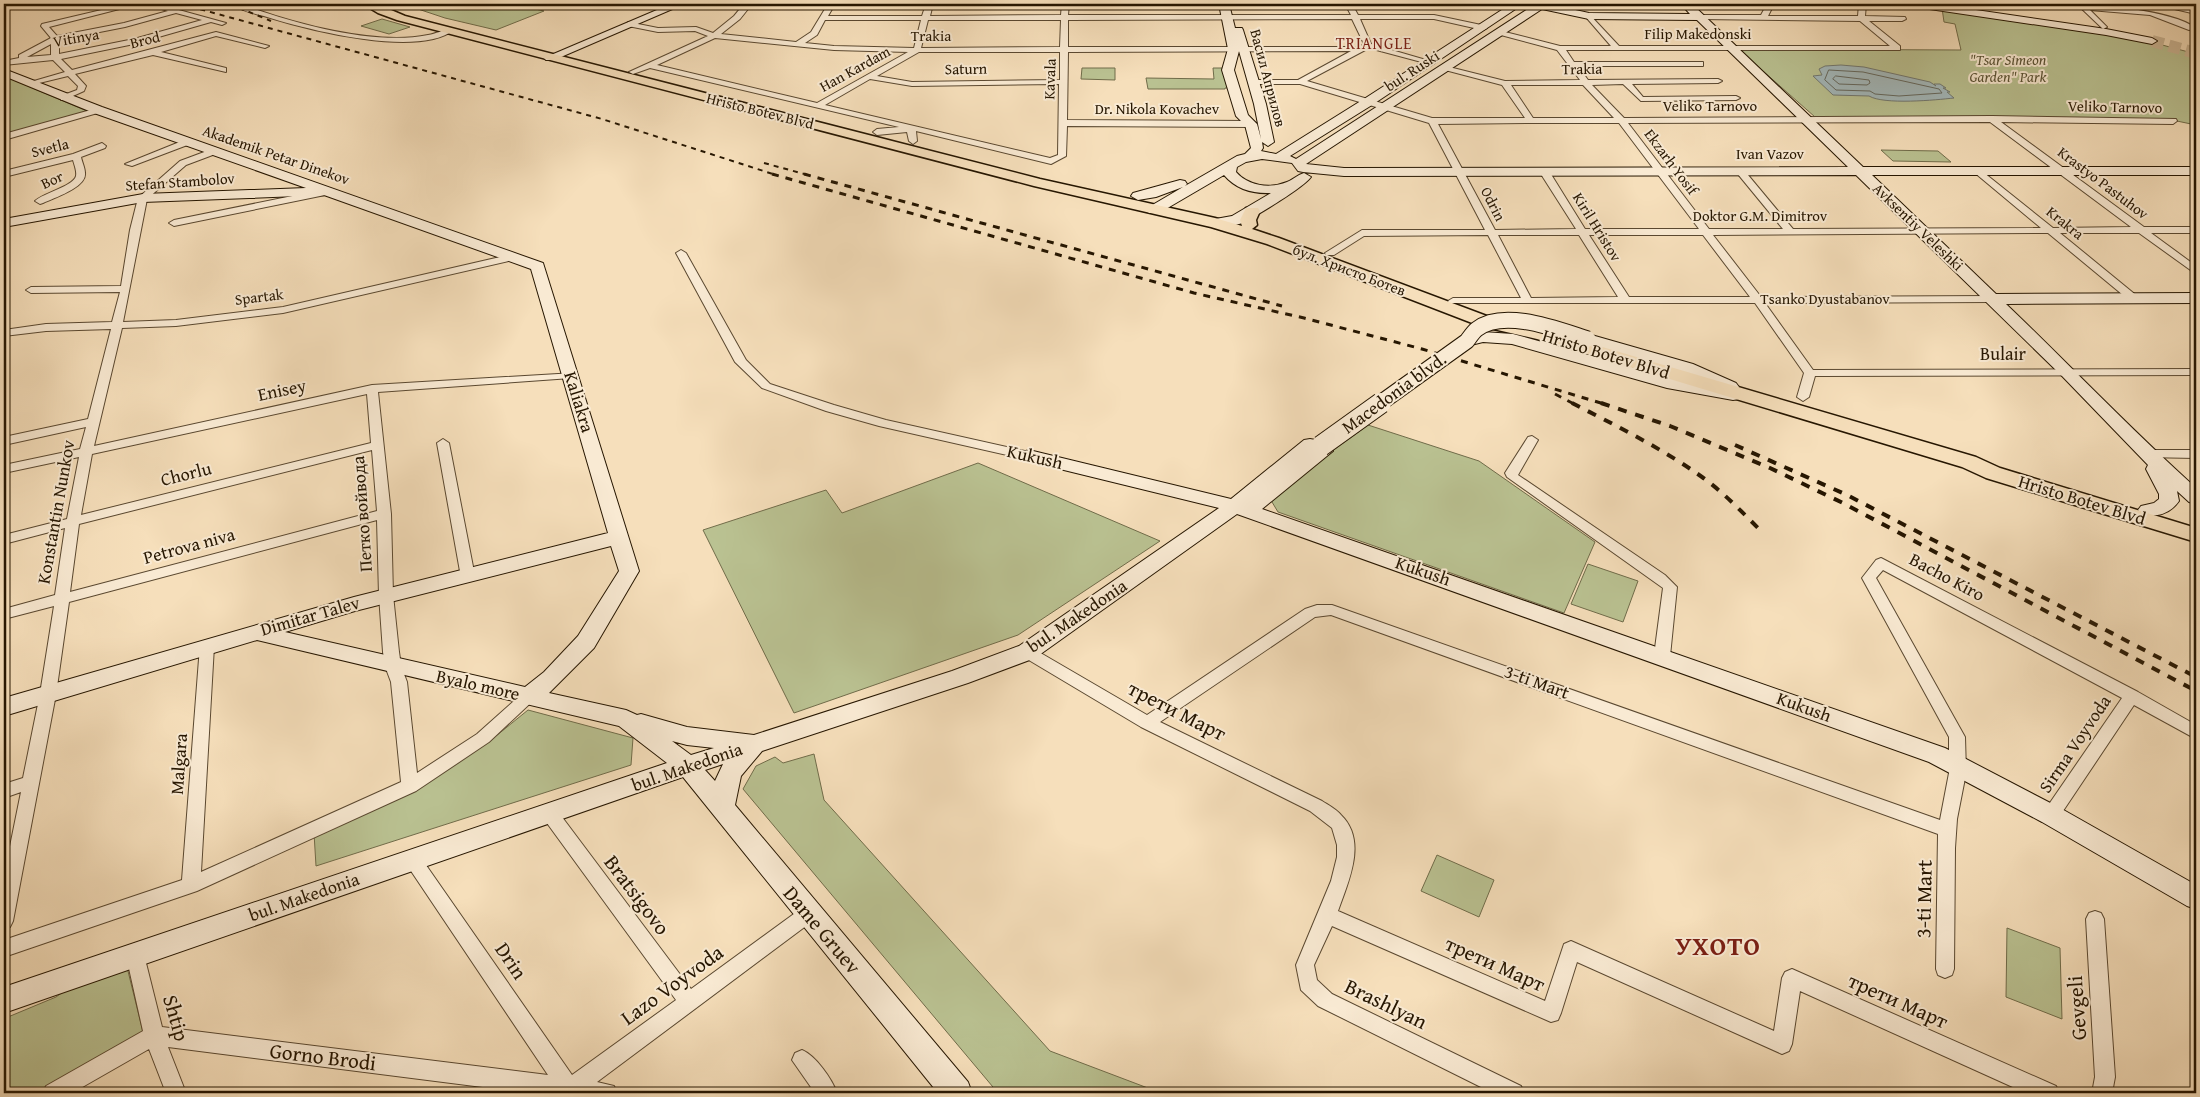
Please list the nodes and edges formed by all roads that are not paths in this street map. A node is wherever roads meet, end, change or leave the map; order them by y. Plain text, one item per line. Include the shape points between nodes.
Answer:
1 (135, 4) edge
2 (150, 4) edge
3 (235, 4) edge
4 (369, 4) edge
5 (388, 4) edge
6 (679, 4) edge
7 (748, 4) edge
8 (831, 4) edge
9 (929, 4) edge
10 (1065, 4) edge
11 (1224, 4) edge
12 (1232, 4) edge
13 (1349, 4) edge
14 (1518, 4) edge
15 (1539, 4) edge
16 (1686, 4) edge
17 (1770, 4) edge
18 (1863, 4) edge
19 (1922, 4) edge
20 (1991, 4) edge
21 (2050, 4) edge
22 (2158, 4) edge
23 (2083, 5) edge
24 (1938, 7) junction
25 (176, 11) junction
26 (1980, 11) junction
27 (2151, 12) junction
28 (2196, 12) edge
29 (2000, 15) junction
30 (1355, 16) junction
31 (1589, 16) junction
32 (1231, 17) junction
33 (1699, 17) junction
34 (824, 18) junction
35 (925, 18) junction
36 (1064, 18) junction
37 (1763, 18) junction
38 (1861, 18) junction
39 (1902, 18) dead end
40 (210, 20) junction
41 (222, 24) dead end
42 (631, 24) junction
43 (2103, 27) dead end
44 (1483, 28) junction
45 (2194, 28) edge
46 (450, 30) junction
47 (2174, 31) dead end
48 (1500, 32) junction
49 (715, 36) junction
50 (55, 39) junction
51 (2154, 40) tunnel mouth
52 (798, 44) junction
53 (264, 46) dead end
54 (1365, 47) junction
55 (1560, 48) junction
56 (1617, 48) junction
57 (1684, 48) junction
58 (1731, 48) junction
59 (1065, 49) junction
60 (1239, 49) junction
61 (917, 50) junction
62 (154, 52) junction
63 (554, 56) junction
64 (55, 57) junction
65 (20, 59) junction
66 (1429, 62) junction
67 (4, 63) edge
68 (1572, 64) junction
69 (1700, 64) junction
70 (648, 66) junction
71 (1448, 68) junction
72 (223, 70) dead end
73 (4, 72) edge
74 (634, 72) junction
75 (68, 73) junction
76 (870, 77) junction
77 (1718, 81) junction
78 (1063, 82) junction
79 (1252, 82) junction
80 (1300, 82) junction
81 (1625, 82) junction
82 (32, 83) junction
83 (1505, 83) junction
84 (1586, 83) junction
85 (64, 98) junction
86 (1368, 102) junction
87 (817, 106) junction
88 (1386, 108) junction
89 (98, 110) junction
90 (1992, 119) junction
91 (1621, 120) junction
92 (1806, 120) junction
93 (1432, 121) junction
94 (1531, 121) junction
95 (2173, 121) dead end
96 (1063, 123) junction
97 (1251, 124) junction
98 (912, 135) junction
99 (4, 137) edge
100 (187, 142) junction
101 (102, 146) dead end
102 (215, 151) junction
103 (76, 156) junction
104 (1250, 156) junction
105 (1279, 157) junction
106 (1051, 162) joint
107 (129, 164) dead end
108 (1231, 165) junction
109 (1860, 170) junction
110 (1544, 171) junction
111 (1658, 171) junction
112 (1740, 171) junction
113 (1978, 171) junction
114 (2064, 171) junction
115 (2196, 171) edge
116 (1460, 172) junction
117 (4, 174) edge
118 (1215, 174) junction
119 (1300, 174) junction
120 (330, 191) junction
121 (1138, 196) junction
122 (143, 198) junction
123 (40, 201) dead end
124 (1160, 206) junction
125 (1246, 219) junction
126 (4, 223) edge
127 (174, 223) dead end
128 (1215, 223) junction
129 (2047, 229) junction
130 (2140, 230) junction
131 (2196, 230) edge
132 (1705, 231) junction
133 (1921, 231) junction
134 (1491, 232) junction
135 (1582, 232) junction
136 (1792, 232) junction
137 (681, 253) dead end
138 (1330, 253) junction
139 (513, 257) junction
140 (538, 266) joint
141 (2196, 271) edge
142 (126, 289) junction
143 (31, 290) dead end
144 (2133, 298) junction
145 (2196, 298) edge
146 (1757, 299) junction
147 (1992, 299) junction
148 (1625, 300) junction
149 (1453, 301) junction
150 (1528, 301) junction
151 (116, 326) junction
152 (4, 333) edge
153 (1542, 335) junction
154 (1468, 341) junction
155 (2068, 372) junction
156 (2196, 372) edge
157 (1810, 373) junction
158 (571, 374) junction
159 (372, 389) junction
160 (1803, 397) dead end
161 (1754, 398) junction
162 (92, 422) junction
163 (1532, 440) dead end
164 (4, 441) edge
165 (443, 443) dead end
166 (378, 445) junction
167 (86, 451) junction
168 (2148, 454) junction
169 (2196, 454) edge
170 (1029, 456) joint
171 (1970, 462) junction
172 (4, 469) edge
173 (2196, 498) edge
174 (1235, 506) junction
175 (2148, 510) junction
176 (384, 514) junction
177 (73, 522) junction
178 (2196, 524) edge
179 (2196, 535) edge
180 (620, 537) junction
181 (4, 539) edge
182 (468, 577) junction
183 (386, 595) junction
184 (62, 598) junction
185 (4, 614) edge
186 (254, 632) junction
187 (207, 646) junction
188 (1027, 652) junction
189 (1662, 656) junction
190 (393, 666) junction
191 (48, 694) junction
192 (2132, 696) junction
193 (530, 697) junction
194 (4, 707) edge
195 (626, 718) junction
196 (1147, 723) junction
197 (2196, 733) edge
198 (756, 743) junction
199 (1960, 765) junction
200 (688, 766) junction
201 (31, 782) junction
202 (410, 786) junction
203 (4, 791) edge
204 (722, 809) junction
205 (550, 814) junction
206 (2052, 815) junction
207 (1947, 830) junction
208 (413, 860) junction
209 (191, 884) junction
210 (2196, 898) edge
211 (808, 914) junction
212 (1327, 915) junction
213 (2095, 919) dead end
214 (4, 921) edge
215 (4, 948) edge
216 (135, 955) junction
217 (1945, 969) dead end
218 (4, 1000) edge
219 (689, 1002) junction
220 (154, 1036) junction
221 (802, 1060) dead end
222 (567, 1091) edge
223 (53, 1093) edge
224 (176, 1093) edge
225 (607, 1093) edge
226 (827, 1093) edge
227 (957, 1093) edge
228 (1514, 1093) edge
229 (2050, 1093) edge
230 (2102, 1093) edge

1 - 50 street via 45,26
2 - 25 street
3 - 46 street via 345,35 423,39
4 - 46 main road, Hristo Botev Blvd via 389,14
5 - 63 main road, Hristo Botev Blvd
6 - 42 street
7 - 49 street via 737,19
8 - 34 street
9 - 35 street, Han Kardam
10 - 36 street, Kavala
11 - 32 street, Васил Априлов
12 - 32 street, Васил Априлов
13 - 30 street
14 - 44 street, bul. Ruski
15 - 31 street
15 - 48 street, bul. Ruski
16 - 33 street, Avksentiy Veleshki
17 - 37 street
18 - 38 street
19 - 24 street
20 - 26 street via 1990,10
20 - 29 street
21 - 23 street
22 - 27 street
22 - 28 street
23 - 27 street
23 - 43 street
24 - 26 street
24 - 29 street
25 - 40 street
25 - 50 street
26 - 29 street
27 - 45 street
29 - 51 street
30 - 32 street
30 - 44 street via 1432,13
30 - 54 street
31 - 33 street
31 - 56 street
32 - 36 street
32 - 60 street, Васил Априлов
33 - 37 street
33 - 58 street, Avksentiy Veleshki
34 - 35 street
34 - 52 street via 814,33
35 - 36 street
35 - 61 street, Han Kardam
36 - 59 street, Kavala
37 - 38 street
38 - 39 street
38 - 58 street, Filip Makedonski via 1897,48
40 - 41 street
40 - 64 street, Vitinya via 160,36
42 - 49 street, Trakia via 658,30 696,29
42 - 63 street
44 - 66 street, bul. Ruski
45 - 47 street
46 - 63 main road, Hristo Botev Blvd
48 - 55 street, Filip Makedonski
48 - 71 street, bul. Ruski
49 - 52 street, Trakia
49 - 70 street
50 - 64 street
50 - 65 street
52 - 61 street, Trakia
53 - 62 street, Brod via 216,34
54 - 60 street, Trakia
54 - 66 street, Trakia
54 - 80 street
55 - 56 street, Filip Makedonski
55 - 68 street, Ekzarh Yosif
56 - 57 street, Filip Makedonski
57 - 58 street, Filip Makedonski
57 - 69 street
58 - 92 street, Avksentiy Veleshki
59 - 60 street, Trakia
59 - 61 street, Trakia
59 - 78 street, Kavala
60 - 79 street, Васил Априлов
60 - 97 street, Васил Априлов via 1228,70 1242,116
61 - 76 street, Han Kardam
62 - 72 street
62 - 75 street, Brod
63 - 74 main road, Hristo Botev Blvd
63 - 124 main road, Hristo Botev Blvd
64 - 65 street, Vitinya
64 - 75 street
65 - 67 street, Vitinya
66 - 86 street, bul. Ruski
68 - 69 street
68 - 84 street, Ekzarh Yosif
69 - 77 street
70 - 74 street
70 - 87 street, Hristo Botev Blvd
71 - 83 street, Trakia
71 - 88 street, bul. Ruski
73 - 82 street, Akademik Petar Dinekov
74 - 98 main road, Hristo Botev Blvd via 877,132
75 - 82 street, Brod
75 - 85 street via 82,86 80,91
76 - 78 street, Saturn via 912,84
76 - 87 street, Han Kardam
77 - 81 street, Trakia
77 - 81 street via 1736,98 1641,99
78 - 96 street, Kavala
79 - 80 street, Veliko Tarnovo
79 - 105 street, Васил Априлов via 1270,149
80 - 86 street, Veliko Tarnovo
81 - 84 street, Trakia
82 - 85 street, Akademik Petar Dinekov
83 - 84 street, Trakia
83 - 94 street
84 - 91 street, Ekzarh Yosif
85 - 89 street, Akademik Petar Dinekov
86 - 88 street, Veliko Tarnovo
86 - 105 street, bul. Ruski
87 - 98 street, Hristo Botev Blvd
88 - 93 street, Veliko Tarnovo
88 - 119 street, bul. Ruski
89 - 99 street
89 - 100 street, Akademik Petar Dinekov
90 - 92 street, Veliko Tarnovo
90 - 95 street, Veliko Tarnovo
90 - 114 street, Krastyo Pastuhov
91 - 92 street, Veliko Tarnovo
91 - 94 street, Veliko Tarnovo
91 - 111 street, Ekzarh Yosif
92 - 109 street, Avksentiy Veleshki
93 - 94 street, Veliko Tarnovo
93 - 116 street, Odrin
96 - 97 street, Dr. Nikola Kovachev
96 - 106 street, Kavala via 1062,156
97 - 104 street, Васил Априлов via 1256,148
98 - 106 street, Hristo Botev Blvd
98 - 121 main road, Hristo Botev Blvd
100 - 102 street, Akademik Petar Dinekov
100 - 107 street
101 - 103 street, Svetla
102 - 120 street, Akademik Petar Dinekov
102 - 122 street via 182,163
103 - 117 street, Svetla
103 - 123 street, Bor via 80,179
104 - 105 street
104 - 108 street
105 - 119 street
108 - 118 street
108 - 119 street, Ivan Vazov via 1229,173 1243,184 1269,189
109 - 112 street, Ivan Vazov
109 - 113 street, Ivan Vazov
109 - 133 street, Avksentiy Veleshki
110 - 111 street, Ivan Vazov
110 - 116 street, Ivan Vazov
110 - 135 street, Kiril Hristov
111 - 112 street, Ivan Vazov
111 - 132 street, Ekzarh Yosif
112 - 136 street
113 - 114 street, Ivan Vazov
113 - 129 street, Krakra
114 - 115 street, Ivan Vazov
114 - 130 street, Krastyo Pastuhov
116 - 119 street, Ivan Vazov
116 - 134 street, Odrin
118 - 121 street
118 - 124 street
119 - 125 street, bul. Ruski
120 - 122 street, Stefan Stambolov
120 - 127 street
120 - 139 street, Akademik Petar Dinekov
121 - 124 main road, Hristo Botev Blvd
122 - 126 street, Stefan Stambolov
122 - 142 street, Konstantin Nunkov
124 - 125 main road
124 - 128 main road, бул. Христо Ботев
125 - 128 street
125 - 138 main road, Hristo Botev Blvd
128 - 153 main road, бул. Христо Ботев via 1273,241 1486,322
129 - 130 street, Doktor G.M. Dimitrov
129 - 133 street, Doktor G.M. Dimitrov
129 - 144 street, Krakra
130 - 131 street, Doktor G.M. Dimitrov
130 - 141 street, Krastyo Pastuhov
132 - 135 street, Doktor G.M. Dimitrov
132 - 136 street, Doktor G.M. Dimitrov
132 - 146 street, Ekzarh Yosif
133 - 136 street, Doktor G.M. Dimitrov
133 - 147 street, Avksentiy Veleshki
134 - 135 street, Doktor G.M. Dimitrov
134 - 138 street, Doktor G.M. Dimitrov via 1362,233
134 - 150 street, Odrin
135 - 148 street, Kiril Hristov
137 - 170 street, Kukush via 741,362 766,386 883,423
138 - 149 main road, Hristo Botev Blvd
139 - 140 street, Akademik Petar Dinekov
139 - 151 street, Spartak via 284,310 198,321
140 - 158 street, Kaliakra
142 - 143 street
142 - 151 street, Konstantin Nunkov
144 - 145 street, Tsanko Dyustabanov
144 - 147 street, Tsanko Dyustabanov
146 - 147 street, Tsanko Dyustabanov
146 - 148 street, Tsanko Dyustabanov
146 - 157 street, Ekzarh Yosif
147 - 155 street, Avksentiy Veleshki
148 - 150 street, Tsanko Dyustabanov
149 - 150 street, Tsanko Dyustabanov
149 - 153 main road, Hristo Botev Blvd
151 - 152 street, Spartak via 27,329
151 - 162 street, Konstantin Nunkov
153 - 161 main road, Hristo Botev Blvd
154 - 161 street, Macedonia blvd. via 1483,337 1503,338 1673,384
154 - 161 street, Macedonia blvd., bridge via 1478,327 1493,322 1529,323 1687,368
154 - 174 street, Macedonia blvd., bridge via 1322,446 1324,451 1256,504
155 - 156 street, Bulair
155 - 157 street, Bulair
155 - 168 street, Avksentiy Veleshki
157 - 160 street
158 - 159 street, Enisey
158 - 180 street, Kaliakra
159 - 166 street, Петко войвода
159 - 167 street, Enisey
161 - 171 main road, Hristo Botev Blvd
162 - 164 street
162 - 167 street, Konstantin Nunkov
163 - 189 street via 1511,473 1513,477 1670,587
165 - 182 street
166 - 176 street, Петко войвода
166 - 177 street, Chorlu
167 - 172 street, Enisey
167 - 177 street, Konstantin Nunkov
168 - 169 street
168 - 173 street, Avksentiy Veleshki
168 - 175 street, Avksentiy Veleshki via 2169,494 2166,505
170 - 174 street, Kukush
171 - 175 main road, Hristo Botev Blvd via 1994,464
171 - 179 main road, Hristo Botev Blvd via 1993,473
174 - 188 street, bul. Makedonia
174 - 189 street, Kukush
175 - 178 main road, Hristo Botev Blvd
176 - 183 street, Петко войвода
176 - 184 street, Petrova niva
177 - 181 street, Chorlu
177 - 184 street, Konstantin Nunkov
180 - 182 street, Dimitar Talev
180 - 193 street, Kaliakra via 629,571 586,642
182 - 183 street, Dimitar Talev
183 - 186 street, Dimitar Talev
183 - 190 street, Петко войвода
184 - 185 street, Petrova niva
184 - 191 street, Konstantin Nunkov
186 - 187 street, Dimitar Talev
186 - 190 street, Byalo more
187 - 191 street, Dimitar Talev
187 - 209 street, Malgara
188 - 196 street, трети Март
188 - 198 street, bul. Makedonia
189 - 199 street, Kukush
190 - 193 street, Byalo more
190 - 202 street, Петко войвода via 400,682
191 - 194 street, Dimitar Talev
191 - 201 street, Konstantin Nunkov
192 - 197 street, Bacho Kiro
192 - 199 street, Bacho Kiro via 1880,563 1869,578 1958,737
192 - 206 street, Sirma Voyvoda
193 - 195 street, Byalo more
193 - 202 street via 483,738
195 - 198 street via 686,736
195 - 200 street, Byalo more
196 - 207 street, 3-ti Mart via 1310,613 1332,610
196 - 212 street, трети Март via 1310,803 1337,822 1346,843 1343,872
198 - 200 street, bul. Makedonia
198 - 204 street via 732,766 726,779
199 - 206 street, Kukush
199 - 207 street, 3-ti Mart
200 - 204 street, Dame Gruev
200 - 205 street, bul. Makedonia
201 - 203 street
201 - 214 street, Konstantin Nunkov
202 - 209 street
204 - 211 street, Dame Gruev
205 - 208 street, bul. Makedonia
205 - 219 street, Bratsigovo
206 - 210 street, Kukush
207 - 217 street, 3-ti Mart
208 - 216 street, bul. Makedonia
208 - 222 street, Drin
209 - 215 street
211 - 219 street, Lazo Voyvoda
211 - 227 street, Dame Gruev
212 - 228 street, Brashlyan via 1305,965 1308,984 1325,1000
212 - 229 street, трети Март via 1551,1013 1571,950 1782,1044 1792,978
213 - 230 street, Gevgeli via 2105,1077
216 - 218 street, bul. Makedonia
216 - 220 street, Shtip
219 - 222 street, Lazo Voyvoda
220 - 222 street, Gorno Brodi
220 - 223 street
220 - 224 street, Shtip
221 - 226 street
222 - 225 street, Gorno Brodi

